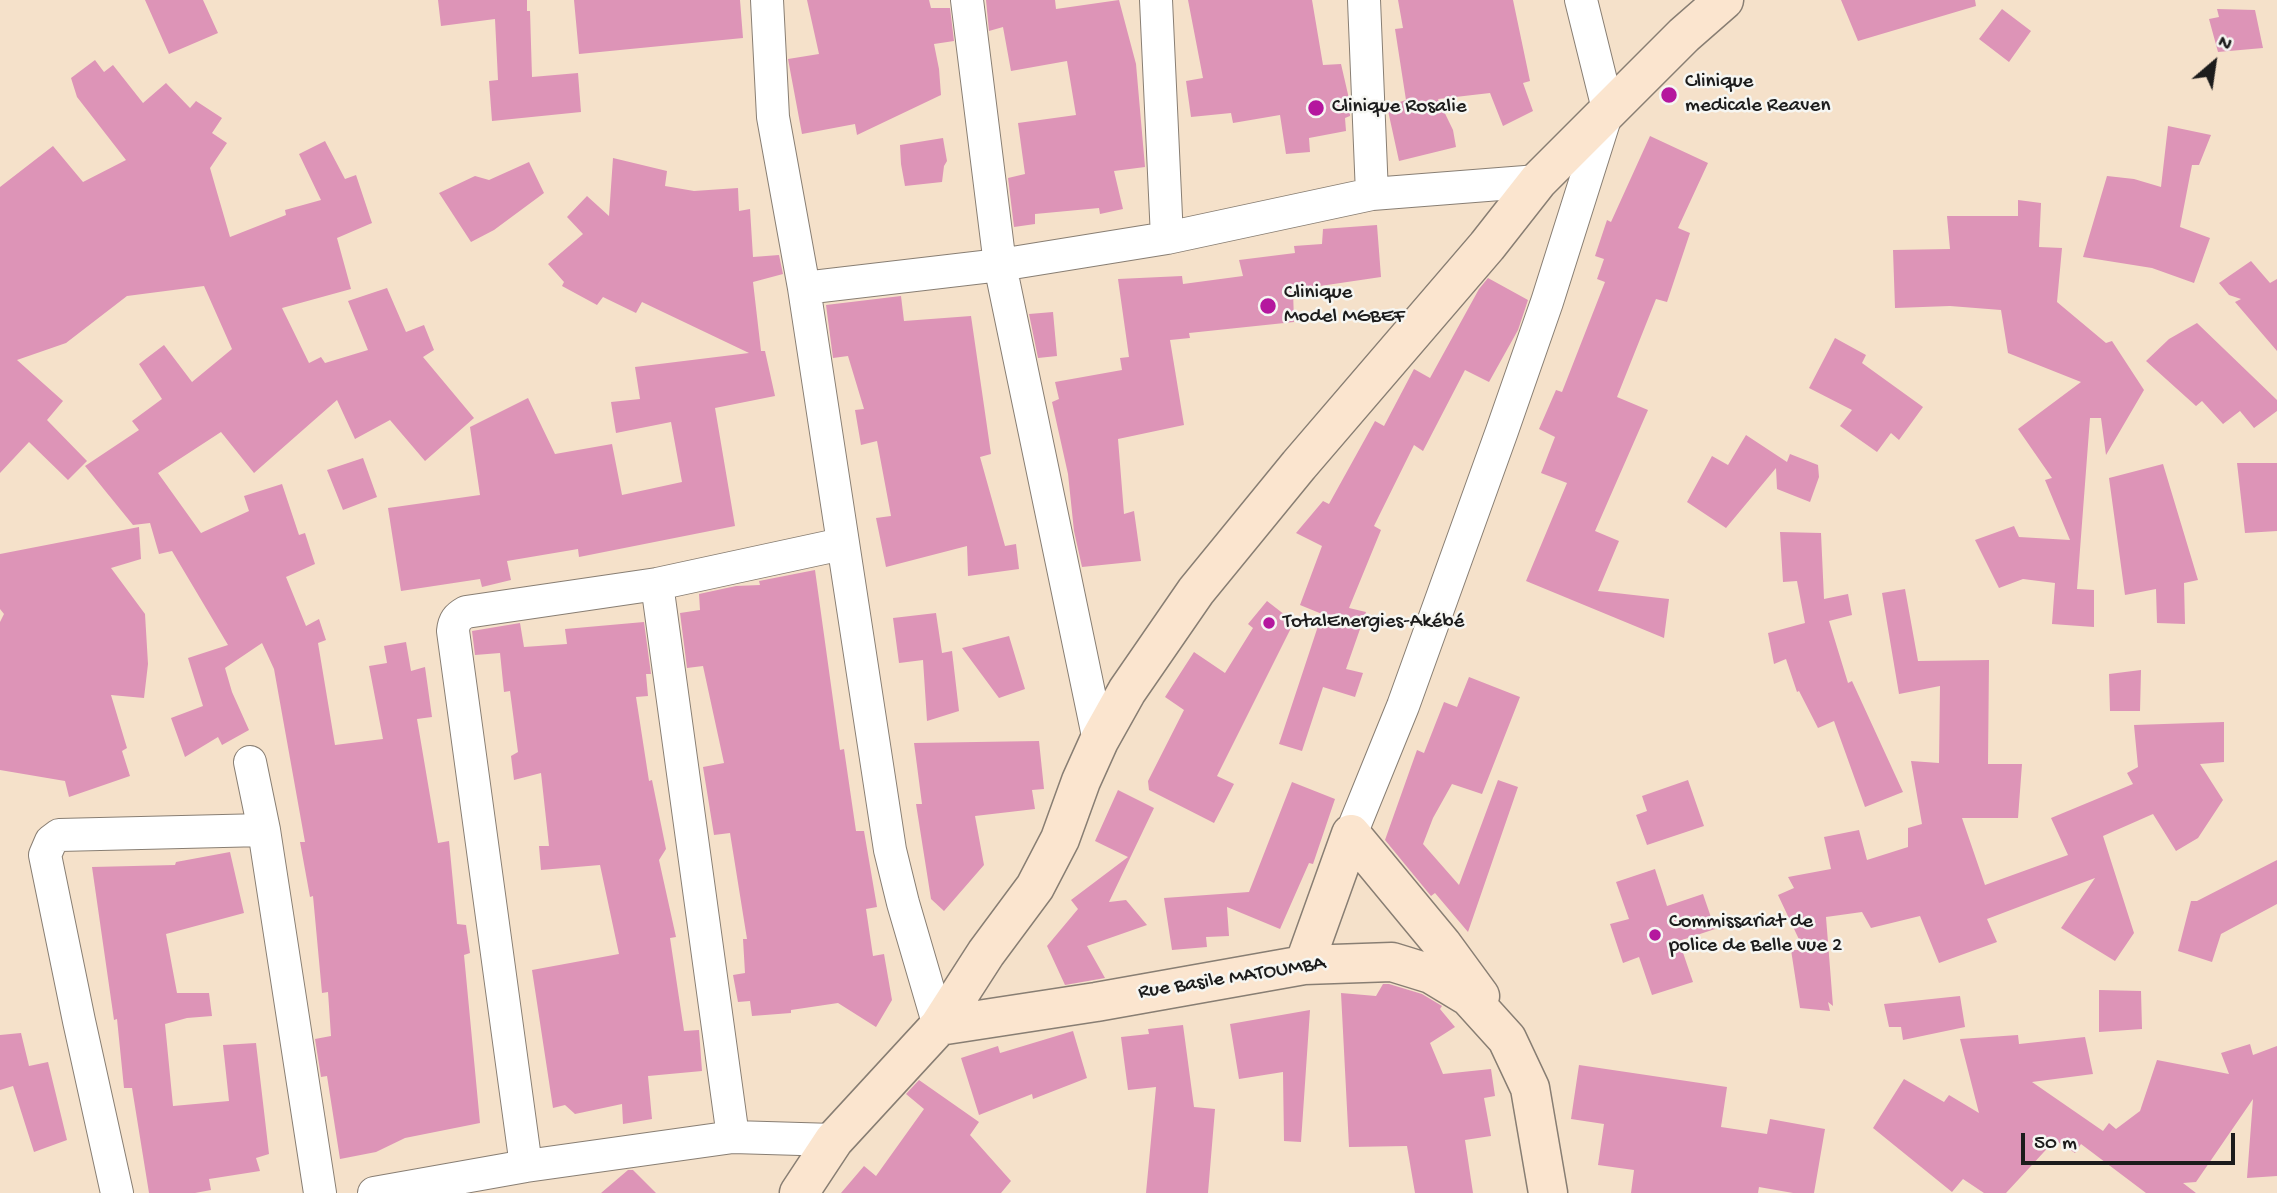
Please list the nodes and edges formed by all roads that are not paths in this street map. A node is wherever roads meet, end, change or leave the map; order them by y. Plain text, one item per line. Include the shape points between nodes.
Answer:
1 (767, 0) edge
2 (967, 0) edge
3 (1156, 0) edge
4 (1364, 0) edge
5 (1581, 0) edge
6 (1724, 0) edge
7 (1608, 109) junction
8 (1538, 181) junction
9 (1373, 194) junction
10 (1167, 238) junction
11 (1000, 265) junction
12 (804, 288) junction
13 (842, 544) junction
14 (657, 584) junction
15 (1099, 741) junction
16 (250, 762) dead end
17 (264, 830) junction
18 (1351, 834) junction
19 (1304, 965) junction
20 (939, 1026) junction
21 (1507, 1039) junction
22 (733, 1137) junction
23 (834, 1140) junction
24 (526, 1166) junction
25 (117, 1193) edge
26 (320, 1193) edge
27 (374, 1193) edge
28 (799, 1193) edge
29 (1548, 1193) edge

1 - 12 street via 773,117
2 - 11 street
3 - 10 street
4 - 9 street
5 - 7 street
6 - 7 street
7 - 8 street
7 - 18 street via 1476,504
8 - 9 street
8 - 15 street via 1196,592 1127,691
9 - 10 street
10 - 11 street
11 - 12 street
11 - 15 street
12 - 13 street
13 - 14 street
13 - 20 street via 890,850
14 - 22 street
14 - 24 street via 466,612 454,624
15 - 20 street via 1060,839 1035,887
16 - 17 street
17 - 25 street via 59,835 45,855
17 - 26 street
18 - 19 street
18 - 21 street via 1442,944
19 - 20 street, Rue Basile MATOUMBA
19 - 21 street, Rue Basile MATOUMBA via 1392,962 1431,974 1469,997
20 - 23 street
21 - 29 street, Rue Basile MATOUMBA via 1530,1087
22 - 23 street
22 - 24 street
23 - 28 street
24 - 27 street

